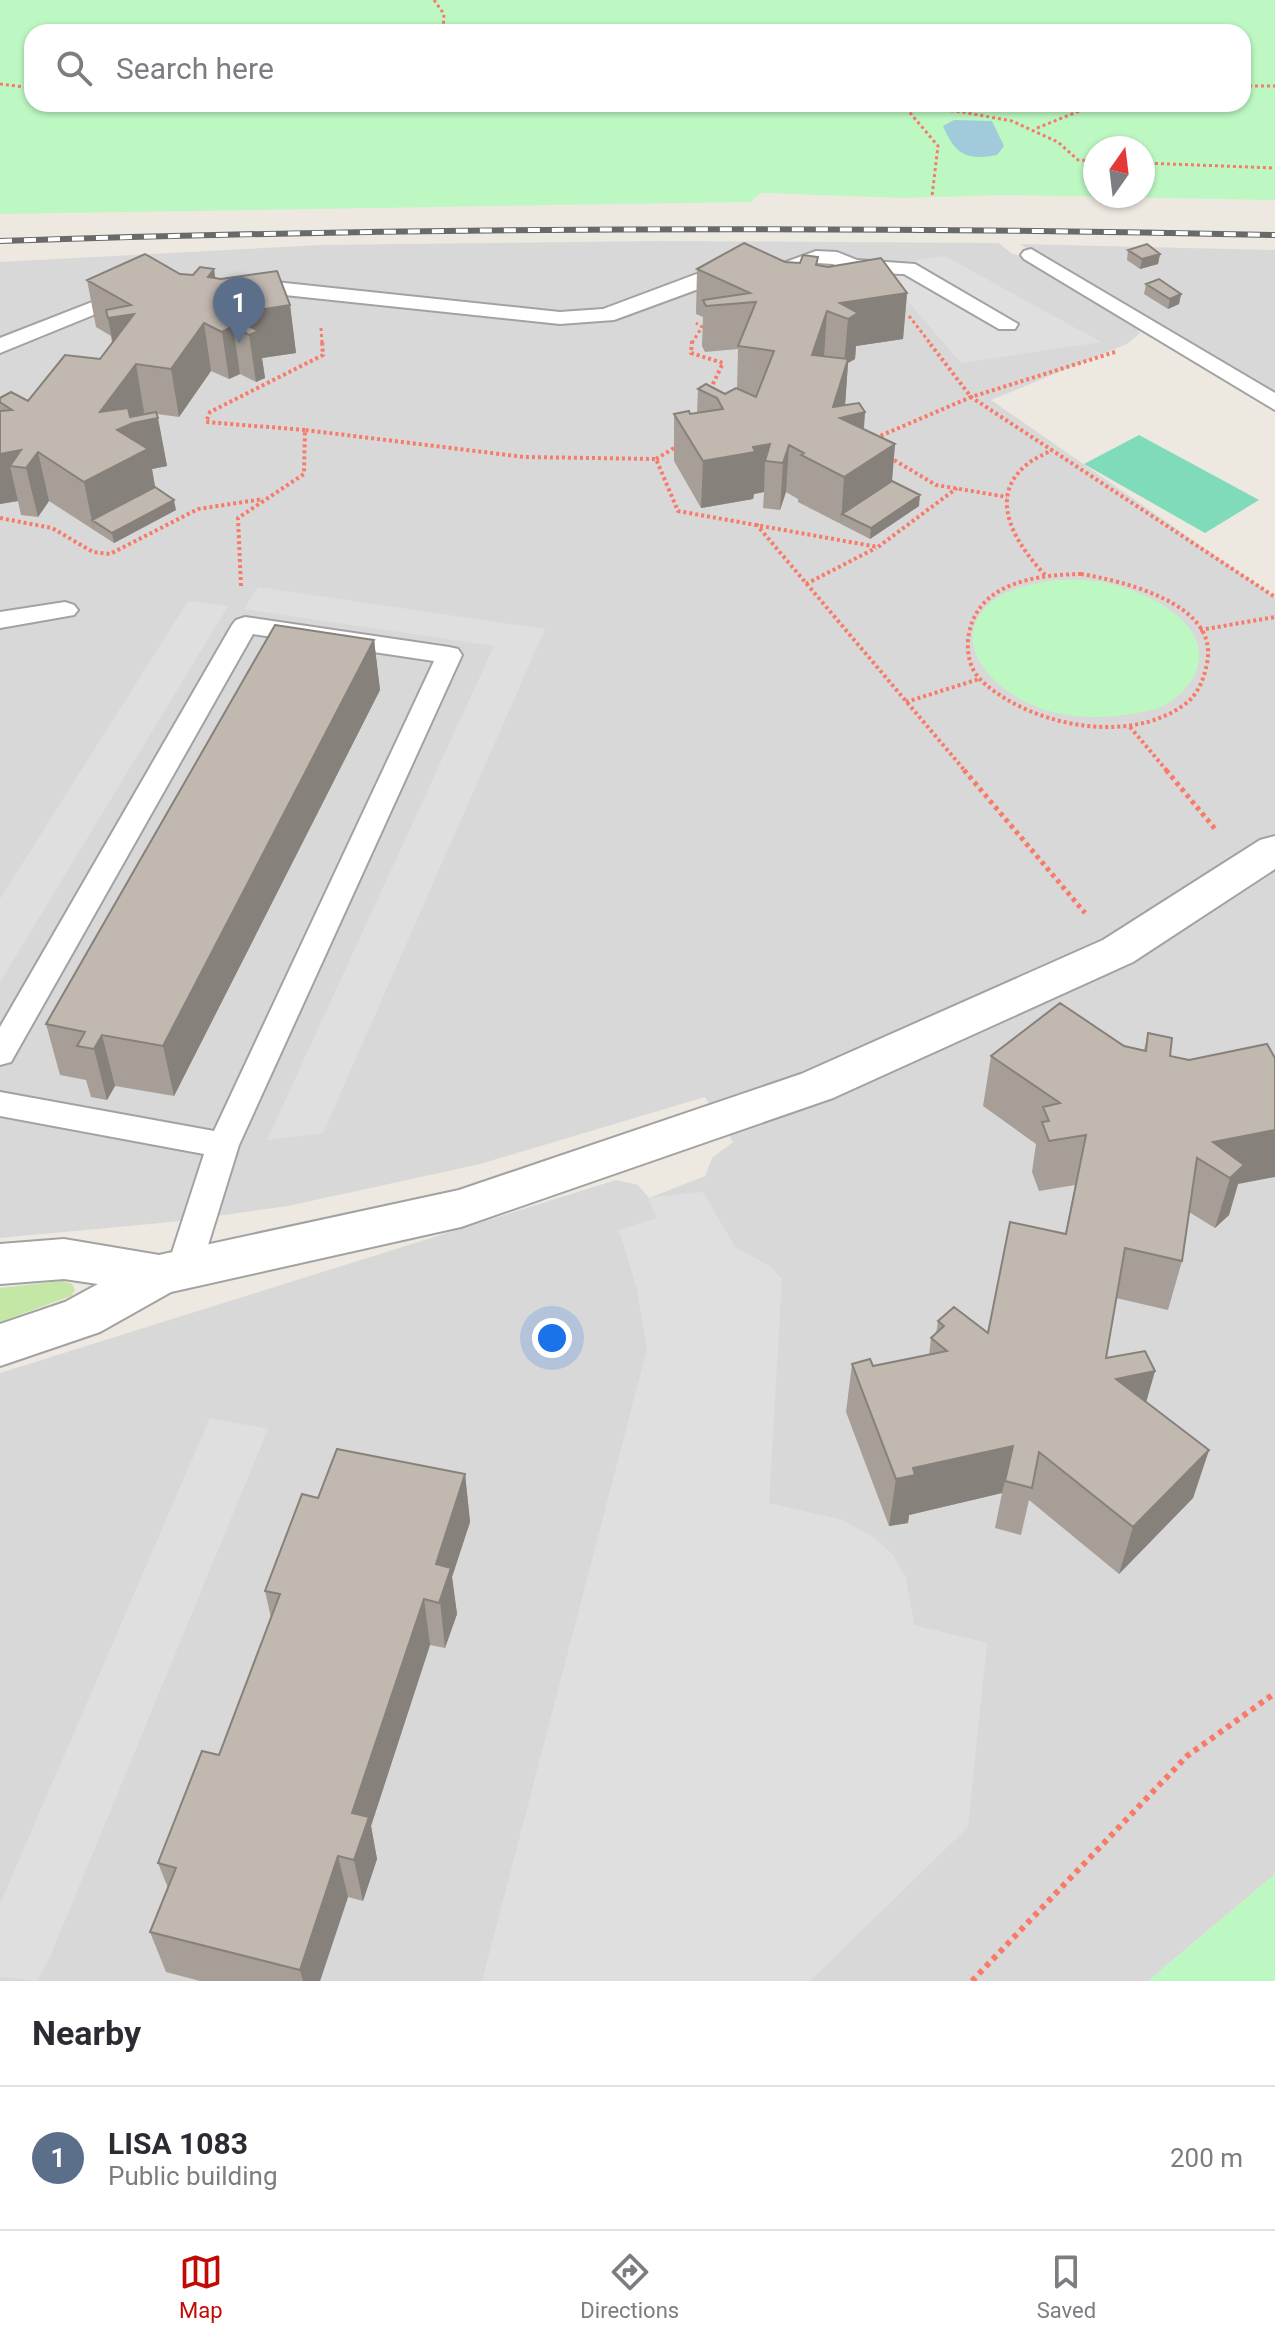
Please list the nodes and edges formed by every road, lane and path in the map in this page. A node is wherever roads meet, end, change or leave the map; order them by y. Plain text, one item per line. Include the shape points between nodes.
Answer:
1 (434, 0) edge
2 (443, 24) edge
3 (0, 84) edge
4 (1251, 86) edge
5 (1275, 86) edge
6 (24, 87) edge
7 (910, 112) edge
8 (976, 112) edge
9 (1077, 112) edge
10 (1037, 128) junction
11 (1083, 160) edge
12 (1155, 163) edge
13 (1275, 168) edge
14 (932, 196) dead end
15 (1031, 255) dead end
16 (790, 271) junction
17 (852, 274) junction
18 (218, 282) edge
19 (144, 290) edge
20 (312, 293) junction
21 (632, 304) junction
22 (1007, 324) dead end
23 (0, 346) edge
24 (1123, 349) dead end
25 (971, 397) junction
26 (704, 402) dead end
27 (1275, 403) edge
28 (305, 430) junction
29 (684, 442) edge
30 (1052, 450) junction
31 (656, 459) junction
32 (957, 488) junction
33 (1007, 497) junction
34 (268, 498) junction
35 (0, 518) edge
36 (755, 523) junction
37 (878, 547) junction
38 (1045, 575) junction
39 (806, 584) junction
40 (1275, 597) edge
41 (65, 610) dead end
42 (1275, 617) edge
43 (0, 620) edge
44 (245, 625) junction
45 (1200, 630) junction
46 (979, 679) junction
47 (906, 702) junction
48 (1130, 727) junction
49 (1261, 859) edge
50 (1118, 951) junction
51 (0, 1054) edge
52 (0, 1104) edge
53 (223, 1145) junction
54 (0, 1264) edge
55 (171, 1273) junction
56 (0, 1345) edge
57 (1275, 1693) edge
58 (972, 1981) edge

1 - 2 path via 444,14
3 - 6 path
4 - 5 path
7 - 14 path via 938,146
8 - 10 path
9 - 10 path
10 - 11 path
12 - 13 path
15 - 27 lane
16 - 17 lane via 796,281 813,288 835,288
16 - 17 lane via 798,261 837,258
16 - 21 lane via 725,270
17 - 22 lane via 908,268
17 - 25 path via 889,289
18 - 20 lane
19 - 23 lane
20 - 21 lane via 560,318 593,318
20 - 28 path via 323,355 210,412 206,422
21 - 26 path via 661,314 681,313 702,327 691,353 723,363
24 - 25 path
25 - 30 path
25 - 32 path via 880,436 888,456 936,485
28 - 31 path via 592,462
28 - 34 path via 304,474
29 - 31 path
30 - 33 path via 1025,466
30 - 40 path
31 - 36 path via 678,511
32 - 33 path
32 - 37 path
33 - 38 path via 1016,543
34 - 35 path via 198,509 110,554 93,552 52,528
34 - 44 path via 238,518 237,608
36 - 37 path
36 - 39 path
37 - 39 path
38 - 45 path via 1081,574 1132,584 1174,604
38 - 46 path via 994,591 975,611 967,631 968,655
39 - 47 path
41 - 43 lane
42 - 45 path
44 - 51 lane
44 - 53 lane via 449,655
45 - 48 path via 1209,651 1208,667 1193,698
46 - 47 path
46 - 48 path via 1029,711 1055,720
47 - 50 path
48 - 49 path
49 - 50 street
50 - 55 street via 817,1086 461,1208
52 - 53 lane
53 - 55 lane
54 - 55 street via 64,1259
55 - 56 street via 82,1317
57 - 58 path via 1187,1756

